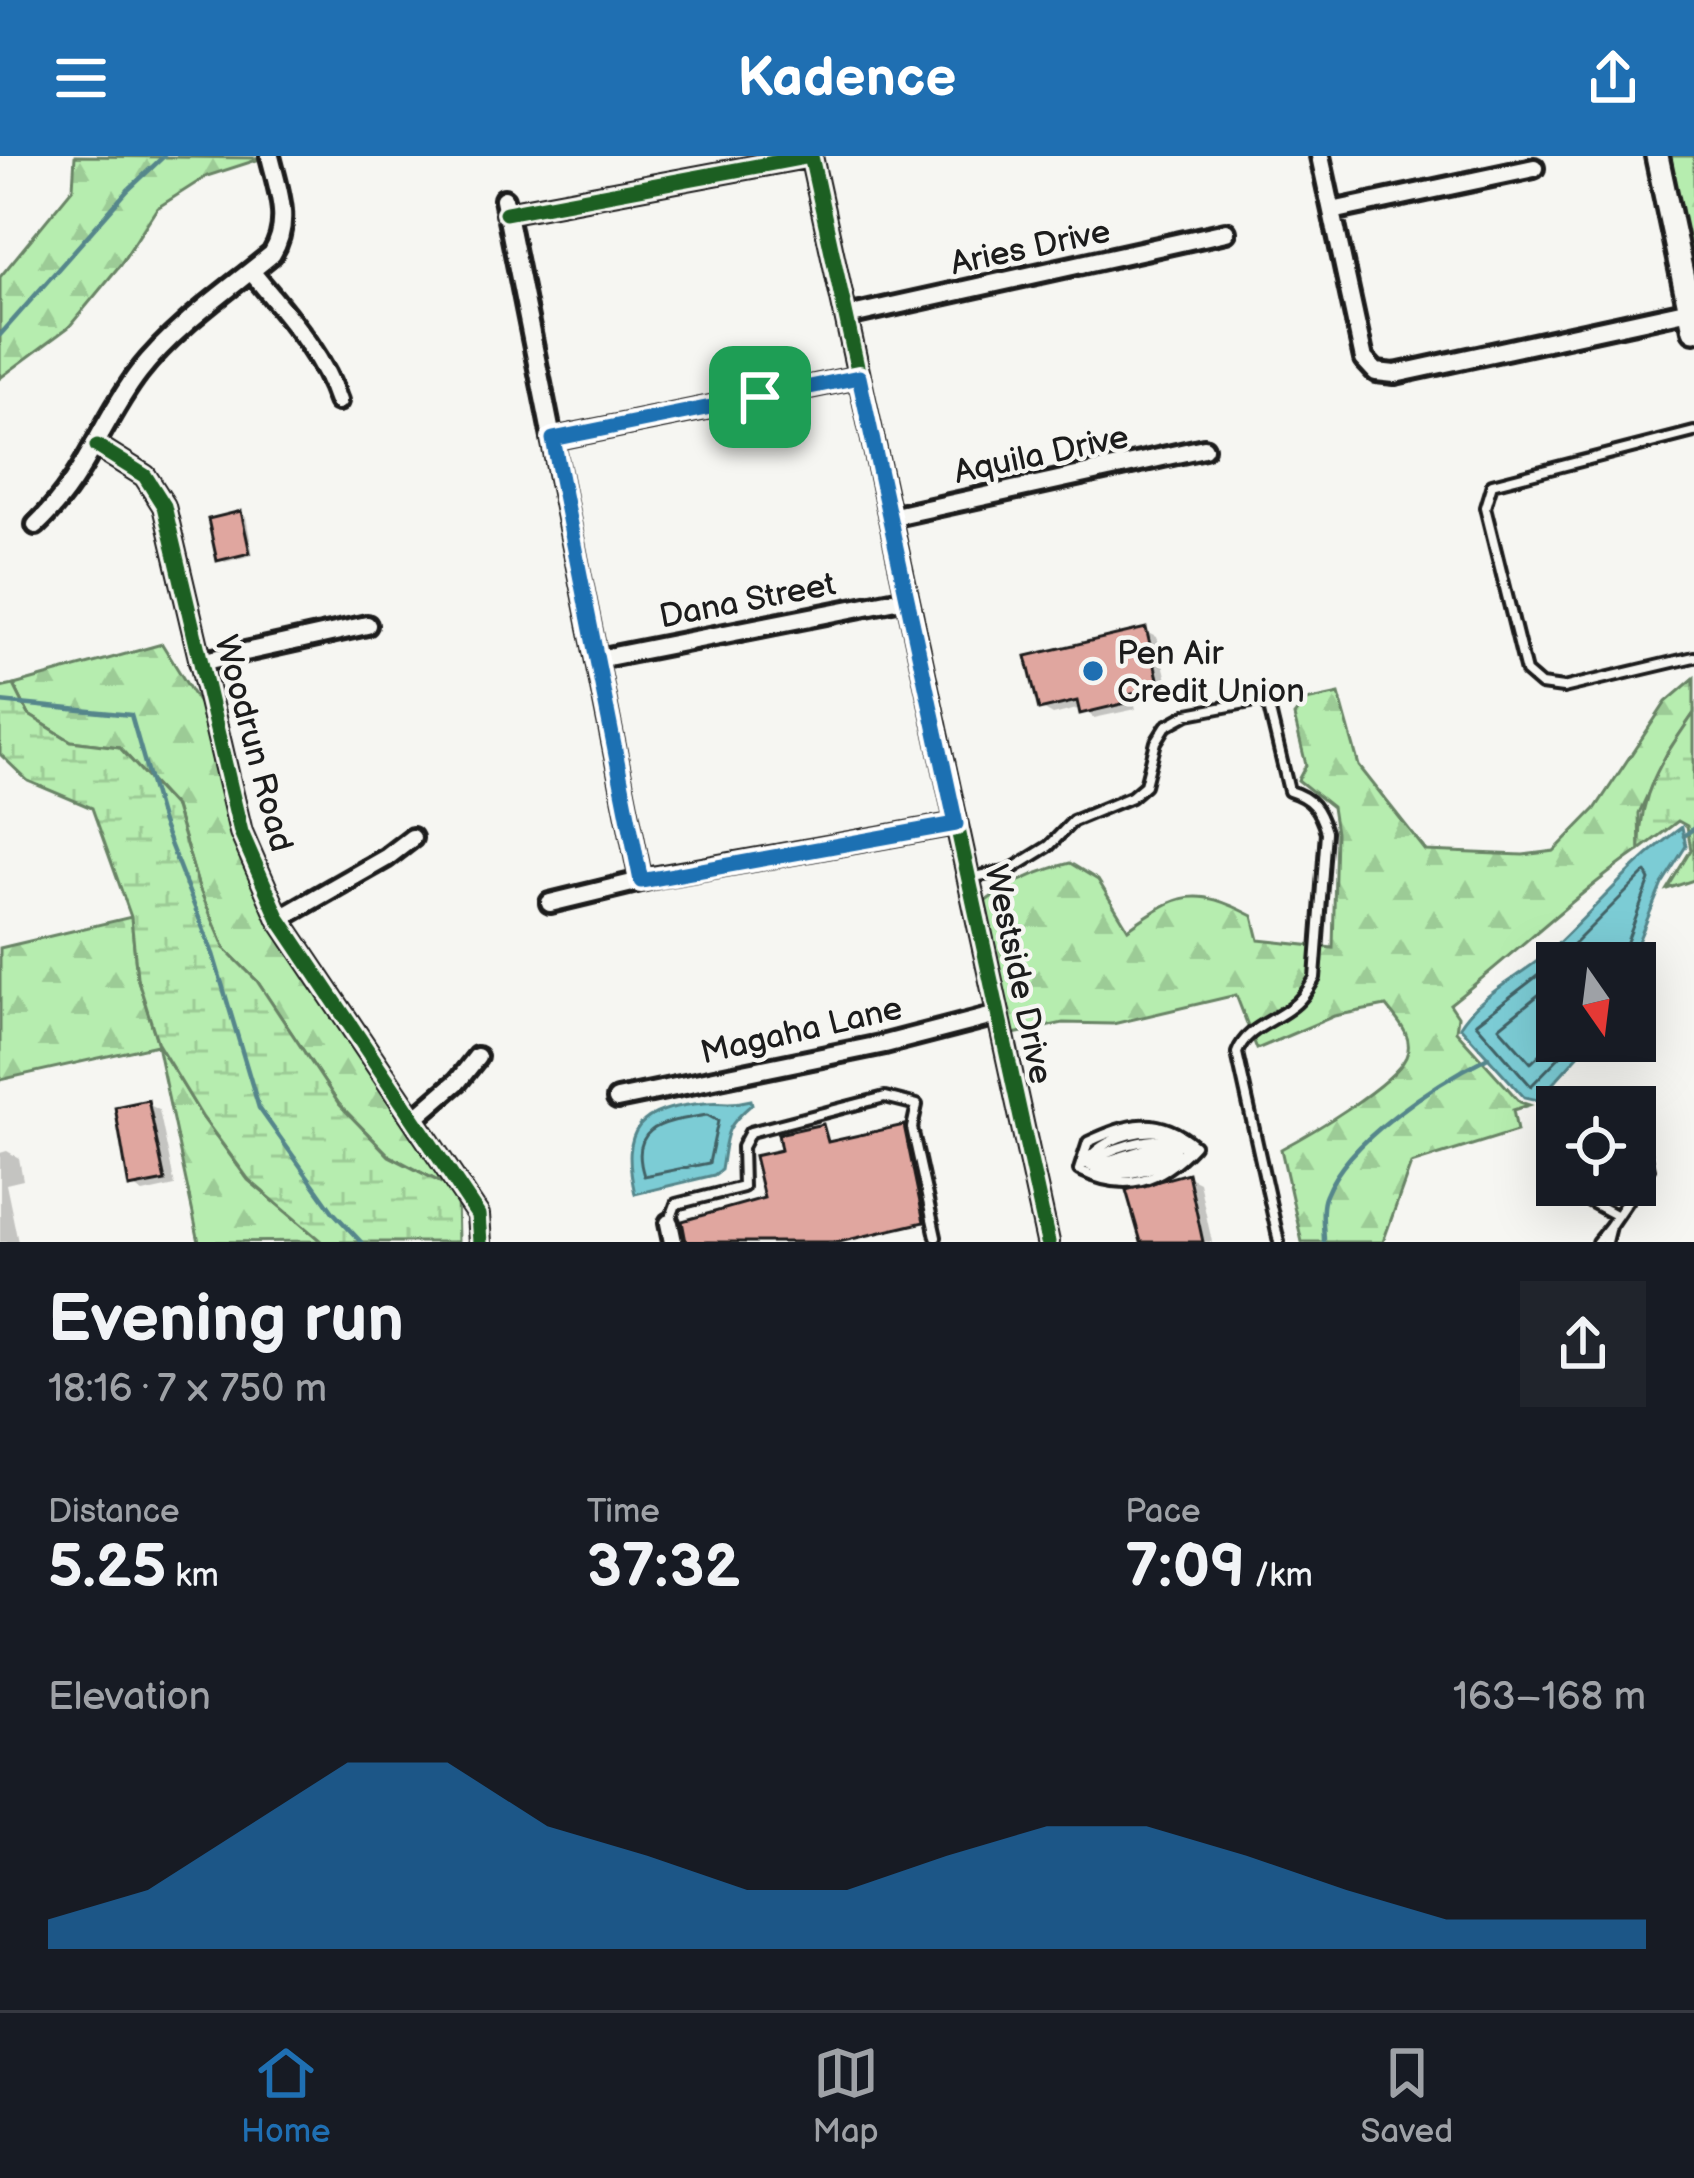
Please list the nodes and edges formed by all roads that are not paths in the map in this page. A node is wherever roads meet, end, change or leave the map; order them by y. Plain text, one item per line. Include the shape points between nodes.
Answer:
1 (270, 156) edge
2 (811, 156) edge
3 (1320, 156) edge
4 (1657, 156) edge
5 (1534, 168) dead end
6 (1332, 211) junction
7 (1226, 232) dead end
8 (251, 271) junction
9 (847, 316) junction
10 (1692, 320) edge
11 (859, 377) junction
12 (338, 401) dead end
13 (1694, 432) edge
14 (553, 439) junction
15 (97, 446) junction
16 (1204, 448) dead end
17 (890, 517) junction
18 (36, 526) dead end
19 (907, 598) junction
20 (367, 625) dead end
21 (1694, 657) edge
22 (598, 659) junction
23 (200, 662) junction
24 (956, 824) junction
25 (412, 838) dead end
26 (968, 879) junction
27 (641, 881) junction
28 (550, 903) dead end
29 (279, 919) junction
30 (997, 1015) junction
31 (477, 1057) dead end
32 (617, 1100) dead end
33 (415, 1118) junction
34 (1194, 1145) junction
35 (1079, 1171) junction
36 (1598, 1206) edge
37 (1624, 1206) edge
38 (1617, 1216) junction
39 (669, 1223) joint
40 (936, 1237) dead end
41 (481, 1242) edge
42 (674, 1242) edge
43 (1048, 1242) edge
44 (1280, 1242) edge
45 (1602, 1242) edge

1 - 8 street via 284,232
2 - 9 street, Westside Drive
2 - 14 street via 505,206
3 - 6 street
4 - 10 street
5 - 6 street
6 - 10 street via 1364,359 1384,375
7 - 9 street, Aries Drive
8 - 12 street via 316,356
8 - 15 street via 140,371
9 - 11 street, Westside Drive
11 - 14 street
11 - 17 street, Westside Drive
13 - 21 lane via 1492,484 1485,507 1526,672 1541,685 1563,688
14 - 22 street
15 - 18 street
15 - 23 street, Woodrun Road via 145,476 164,506
16 - 17 street, Aquila Drive
17 - 19 street, Westside Drive
19 - 22 street, Dana Street
19 - 24 street, Westside Drive
20 - 23 street
22 - 27 street
23 - 29 street, Woodrun Road via 241,832
24 - 26 street, Westside Drive
24 - 27 street
25 - 29 street
26 - 30 street, Westside Drive
26 - 44 lane via 1010,870 1073,821 1131,797 1145,785 1166,726 1268,698 1288,791 1319,810 1326,832 1315,978 1237,1053
27 - 28 street
29 - 33 street, Woodrun Road
30 - 32 street, Magaha Lane
30 - 43 street, Westside Drive
31 - 33 street
33 - 41 street, Woodrun Road via 478,1215
34 - 35 lane
34 - 35 lane via 1169,1172 1143,1178 1102,1181
34 - 35 lane via 1154,1131 1111,1140
36 - 38 lane
37 - 38 lane
38 - 45 lane
39 - 40 lane via 676,1204 743,1187 742,1147 750,1132 885,1097 917,1105 912,1128
39 - 42 street

